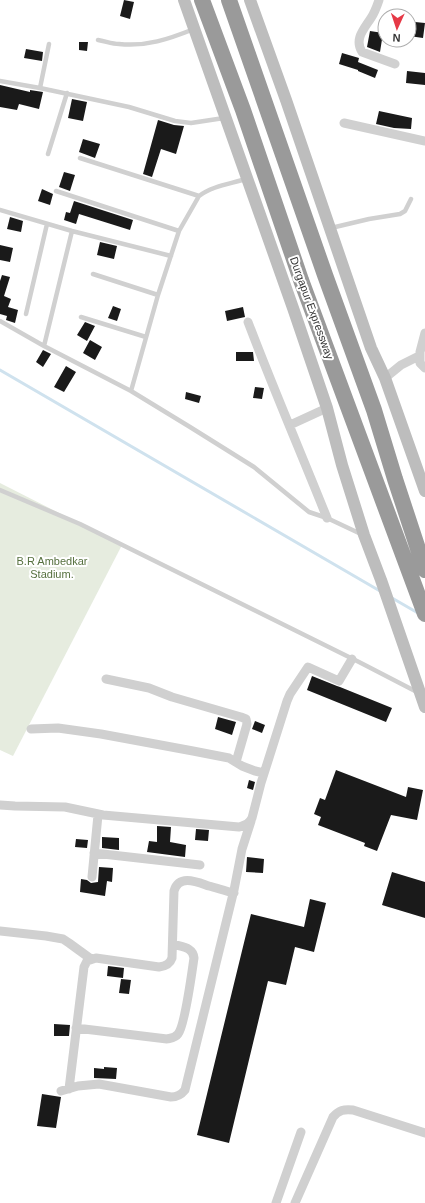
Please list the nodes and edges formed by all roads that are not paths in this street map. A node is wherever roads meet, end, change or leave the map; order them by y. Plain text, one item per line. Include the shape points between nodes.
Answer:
1 (184, 0) edge
2 (202, 0) edge
3 (229, 0) edge
4 (250, 0) edge
5 (379, 0) edge
6 (194, 29) junction
7 (98, 40) dead end
8 (49, 44) dead end
9 (395, 64) dead end
10 (0, 81) edge
11 (40, 88) junction
12 (67, 93) junction
13 (226, 118) junction
14 (344, 123) dead end
15 (425, 141) edge
16 (48, 154) dead end
17 (80, 158) dead end
18 (247, 179) junction
19 (56, 191) dead end
20 (199, 196) junction
21 (411, 199) dead end
22 (0, 210) edge
23 (46, 224) junction
24 (330, 229) junction
25 (72, 231) junction
26 (179, 231) junction
27 (171, 256) junction
28 (93, 274) dead end
29 (158, 295) junction
30 (26, 314) dead end
31 (81, 317) dead end
32 (0, 321) edge
33 (248, 322) dead end
34 (425, 333) edge
35 (146, 337) junction
36 (44, 346) junction
37 (420, 356) junction
38 (425, 368) edge
39 (385, 378) junction
40 (130, 391) junction
41 (327, 408) junction
42 (290, 425) junction
43 (0, 490) edge
44 (425, 491) edge
45 (326, 518) junction
46 (364, 535) junction
47 (425, 570) edge
48 (425, 614) edge
49 (352, 659) junction
50 (106, 679) dead end
51 (420, 694) junction
52 (425, 707) edge
53 (32, 729) dead end
54 (236, 762) junction
55 (264, 773) junction
56 (0, 805) edge
57 (98, 815) junction
58 (250, 821) junction
59 (94, 853) junction
60 (200, 865) dead end
61 (92, 877) dead end
62 (234, 893) junction
63 (0, 932) edge
64 (172, 944) junction
65 (90, 959) junction
66 (76, 1028) junction
67 (301, 1132) dead end
68 (425, 1133) edge
69 (276, 1203) edge
70 (295, 1203) edge

1 - 6 street
2 - 48 highway, Durgapur Expressway via 301,280
3 - 47 highway via 374,410
4 - 24 street
5 - 9 street via 372,18 363,30 359,47 362,52
6 - 7 lane via 170,39 141,45
6 - 13 street
8 - 11 lane
10 - 11 lane
11 - 12 lane
12 - 13 lane via 129,107 175,121 191,123
12 - 16 lane
13 - 18 street
14 - 15 street
17 - 20 lane
18 - 20 lane via 212,189
18 - 41 street
19 - 26 lane
20 - 26 lane
21 - 24 lane via 405,211 400,214
22 - 23 lane
23 - 25 lane
23 - 30 lane
24 - 39 street via 371,348
25 - 27 lane
25 - 36 lane
26 - 27 lane
27 - 29 lane
28 - 29 lane
29 - 35 lane
31 - 35 lane
32 - 36 lane
33 - 42 street
34 - 37 street
35 - 40 lane
36 - 40 lane
37 - 38 street via 420,363
37 - 39 street via 401,365
39 - 44 street
40 - 45 lane via 254,467 309,512
41 - 42 street
41 - 46 street
42 - 45 street
43 - 49 lane via 80,524
45 - 46 lane
46 - 51 street
49 - 51 lane
49 - 55 street via 339,681 308,667 290,694
50 - 54 street via 149,688 246,719 247,724
51 - 52 street
53 - 54 street via 58,728 101,734 220,756
54 - 55 street via 248,769
55 - 58 street
56 - 57 street via 65,807
57 - 58 street via 239,827
57 - 59 street
58 - 62 street
59 - 60 street
59 - 61 street
62 - 64 street via 192,880 176,886
62 - 66 street via 186,1090 182,1094 171,1097 99,1084 65,1090
63 - 65 street via 63,939
64 - 65 street via 171,961 166,966
64 - 66 street via 190,949 194,958 181,1030 176,1036 167,1039
65 - 66 street via 84,967
67 - 69 street
68 - 70 street via 353,1110 340,1111 333,1117

